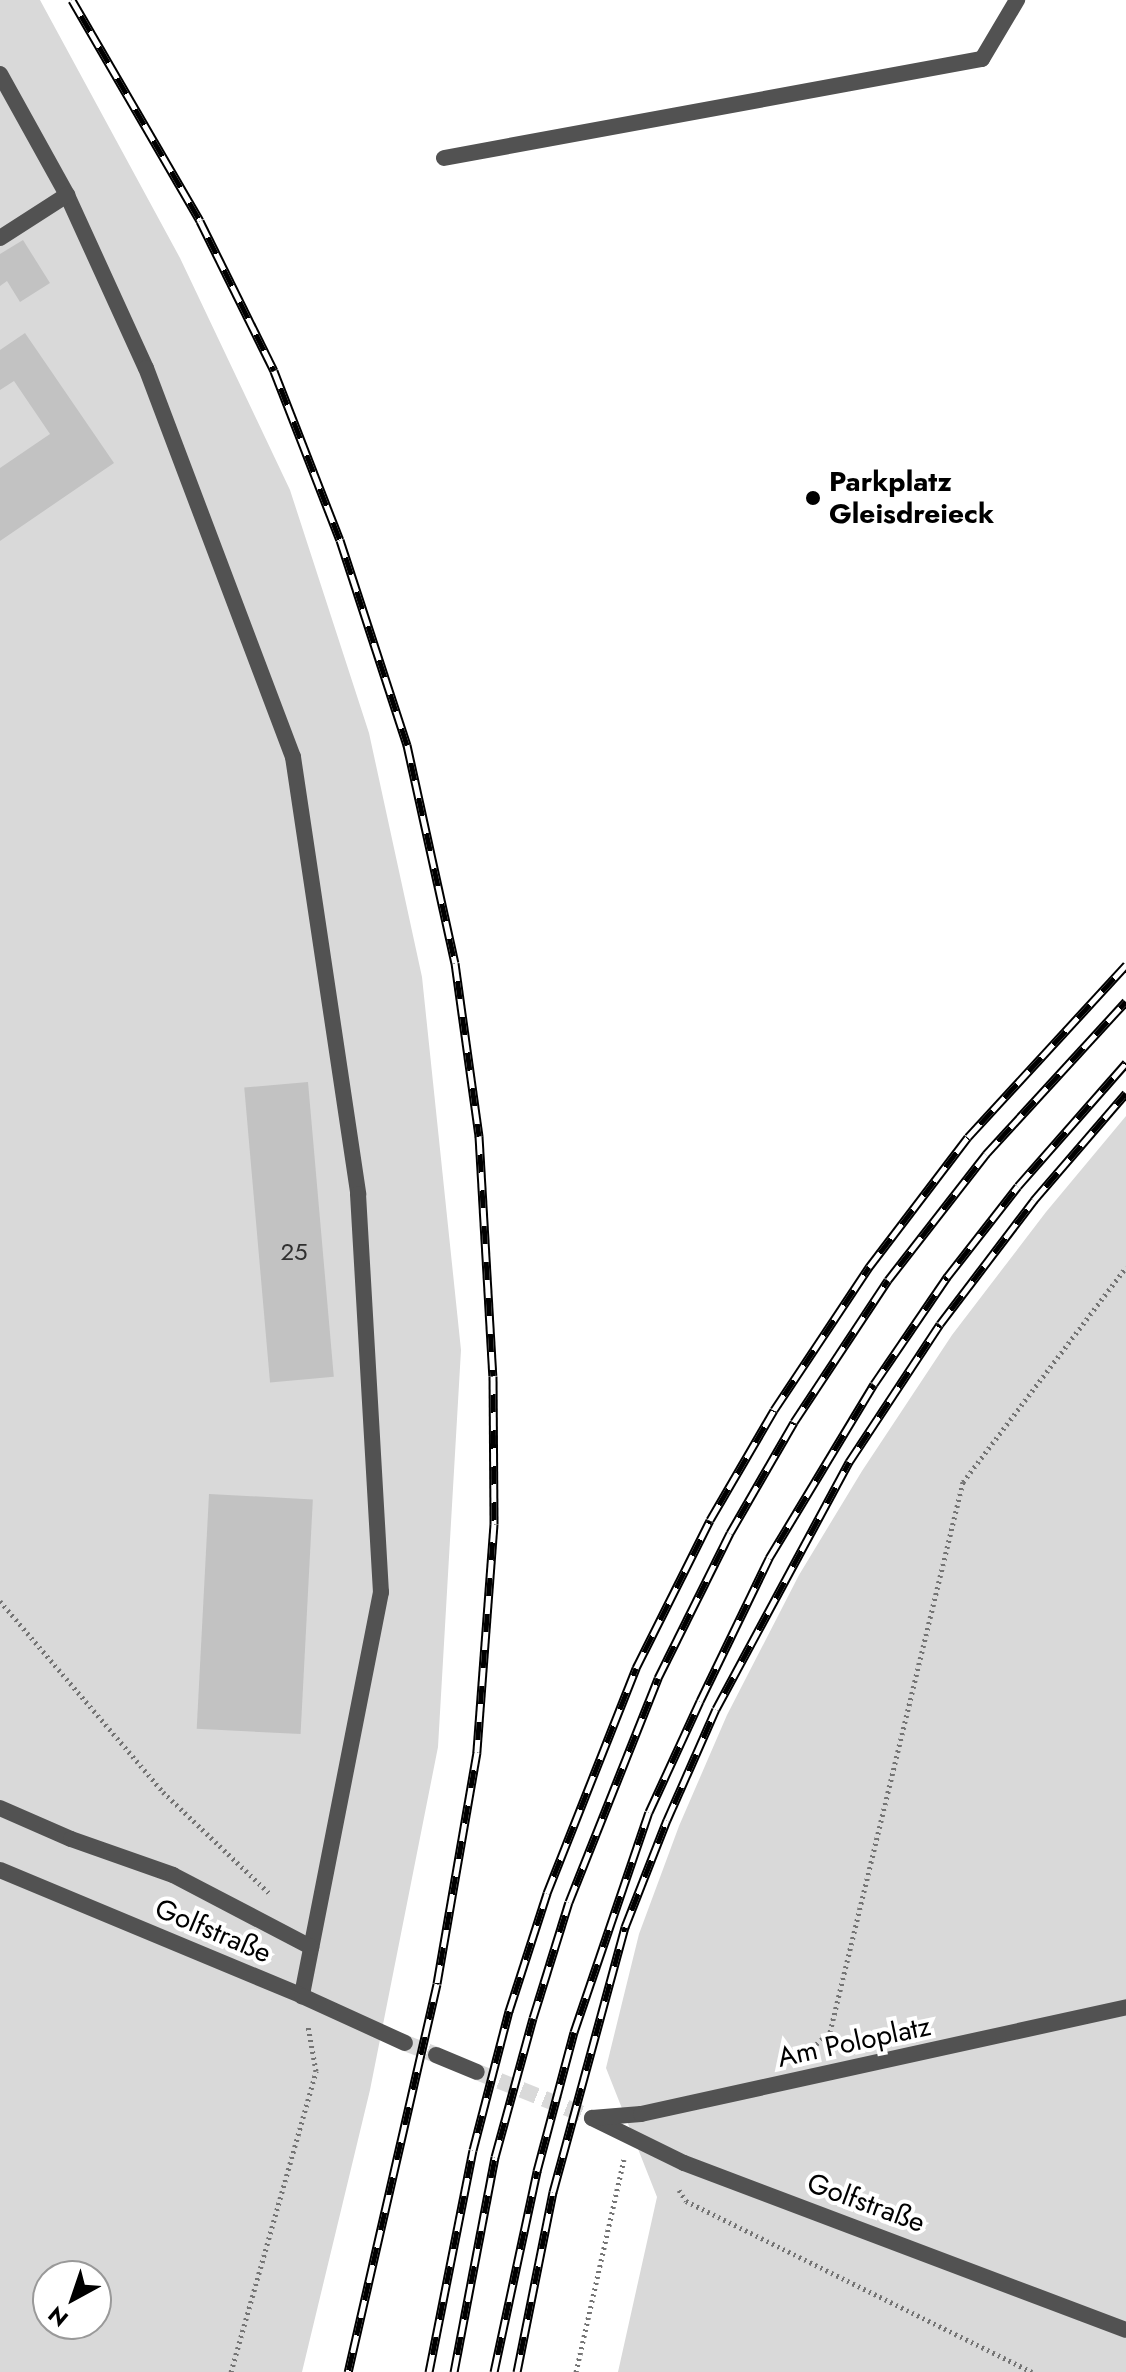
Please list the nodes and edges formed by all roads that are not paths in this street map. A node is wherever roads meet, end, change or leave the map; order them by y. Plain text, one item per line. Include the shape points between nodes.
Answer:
1 (1016, 0) edge
2 (0, 74) edge
3 (444, 158) dead end
4 (67, 195) junction
5 (0, 238) edge
6 (0, 1808) edge
7 (0, 1870) edge
8 (311, 1947) junction
9 (302, 1996) junction
10 (1126, 2007) edge
11 (405, 2043) tunnel mouth
12 (436, 2055) tunnel mouth
13 (477, 2072) tunnel mouth
14 (592, 2118) joint
15 (1124, 2326) edge

1 - 3 street via 982,59
2 - 4 street
4 - 5 street
4 - 8 street via 146,368 293,757 358,1194 381,1592
6 - 8 street via 173,1875
7 - 9 street, Golfstraße
8 - 9 street
9 - 11 street, Golfstraße
10 - 14 street, Am Poloplatz via 672,2108
12 - 13 street
14 - 15 street, Golfstraße via 684,2163

